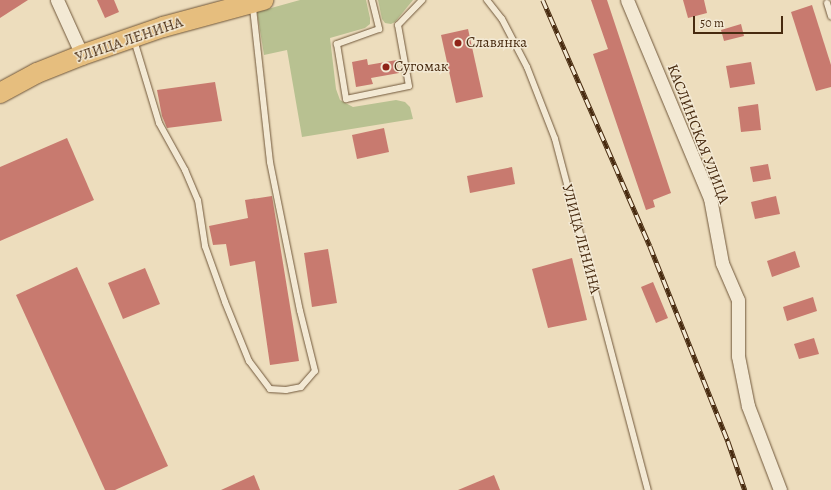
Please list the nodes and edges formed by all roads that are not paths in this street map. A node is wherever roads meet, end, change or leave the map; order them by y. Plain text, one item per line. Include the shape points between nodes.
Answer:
1 (57, 0) edge
2 (372, 0) edge
3 (422, 0) edge
4 (487, 0) edge
5 (627, 0) edge
6 (257, 1) edge
7 (828, 3) dead end
8 (831, 16) edge
9 (133, 37) junction
10 (82, 54) junction
11 (0, 93) edge
12 (648, 490) edge
13 (780, 490) edge

1 - 10 street
2 - 3 lane via 379,29 337,44 346,99 409,86 398,25
4 - 12 lane, УЛИЦА ЛЕНИНА via 502,19 527,67 555,139
5 - 13 street, КАСЛИНСКАЯ УЛИЦА via 710,198 722,263 738,300 738,356 748,406
6 - 9 main road, УЛИЦА ЛЕНИНА
6 - 9 lane via 270,162 300,311 315,371 301,387 286,390 270,389 249,361 205,246 198,200 159,123
7 - 8 lane
9 - 10 main road, УЛИЦА ЛЕНИНА
10 - 11 main road, УЛИЦА ЛЕНИНА

